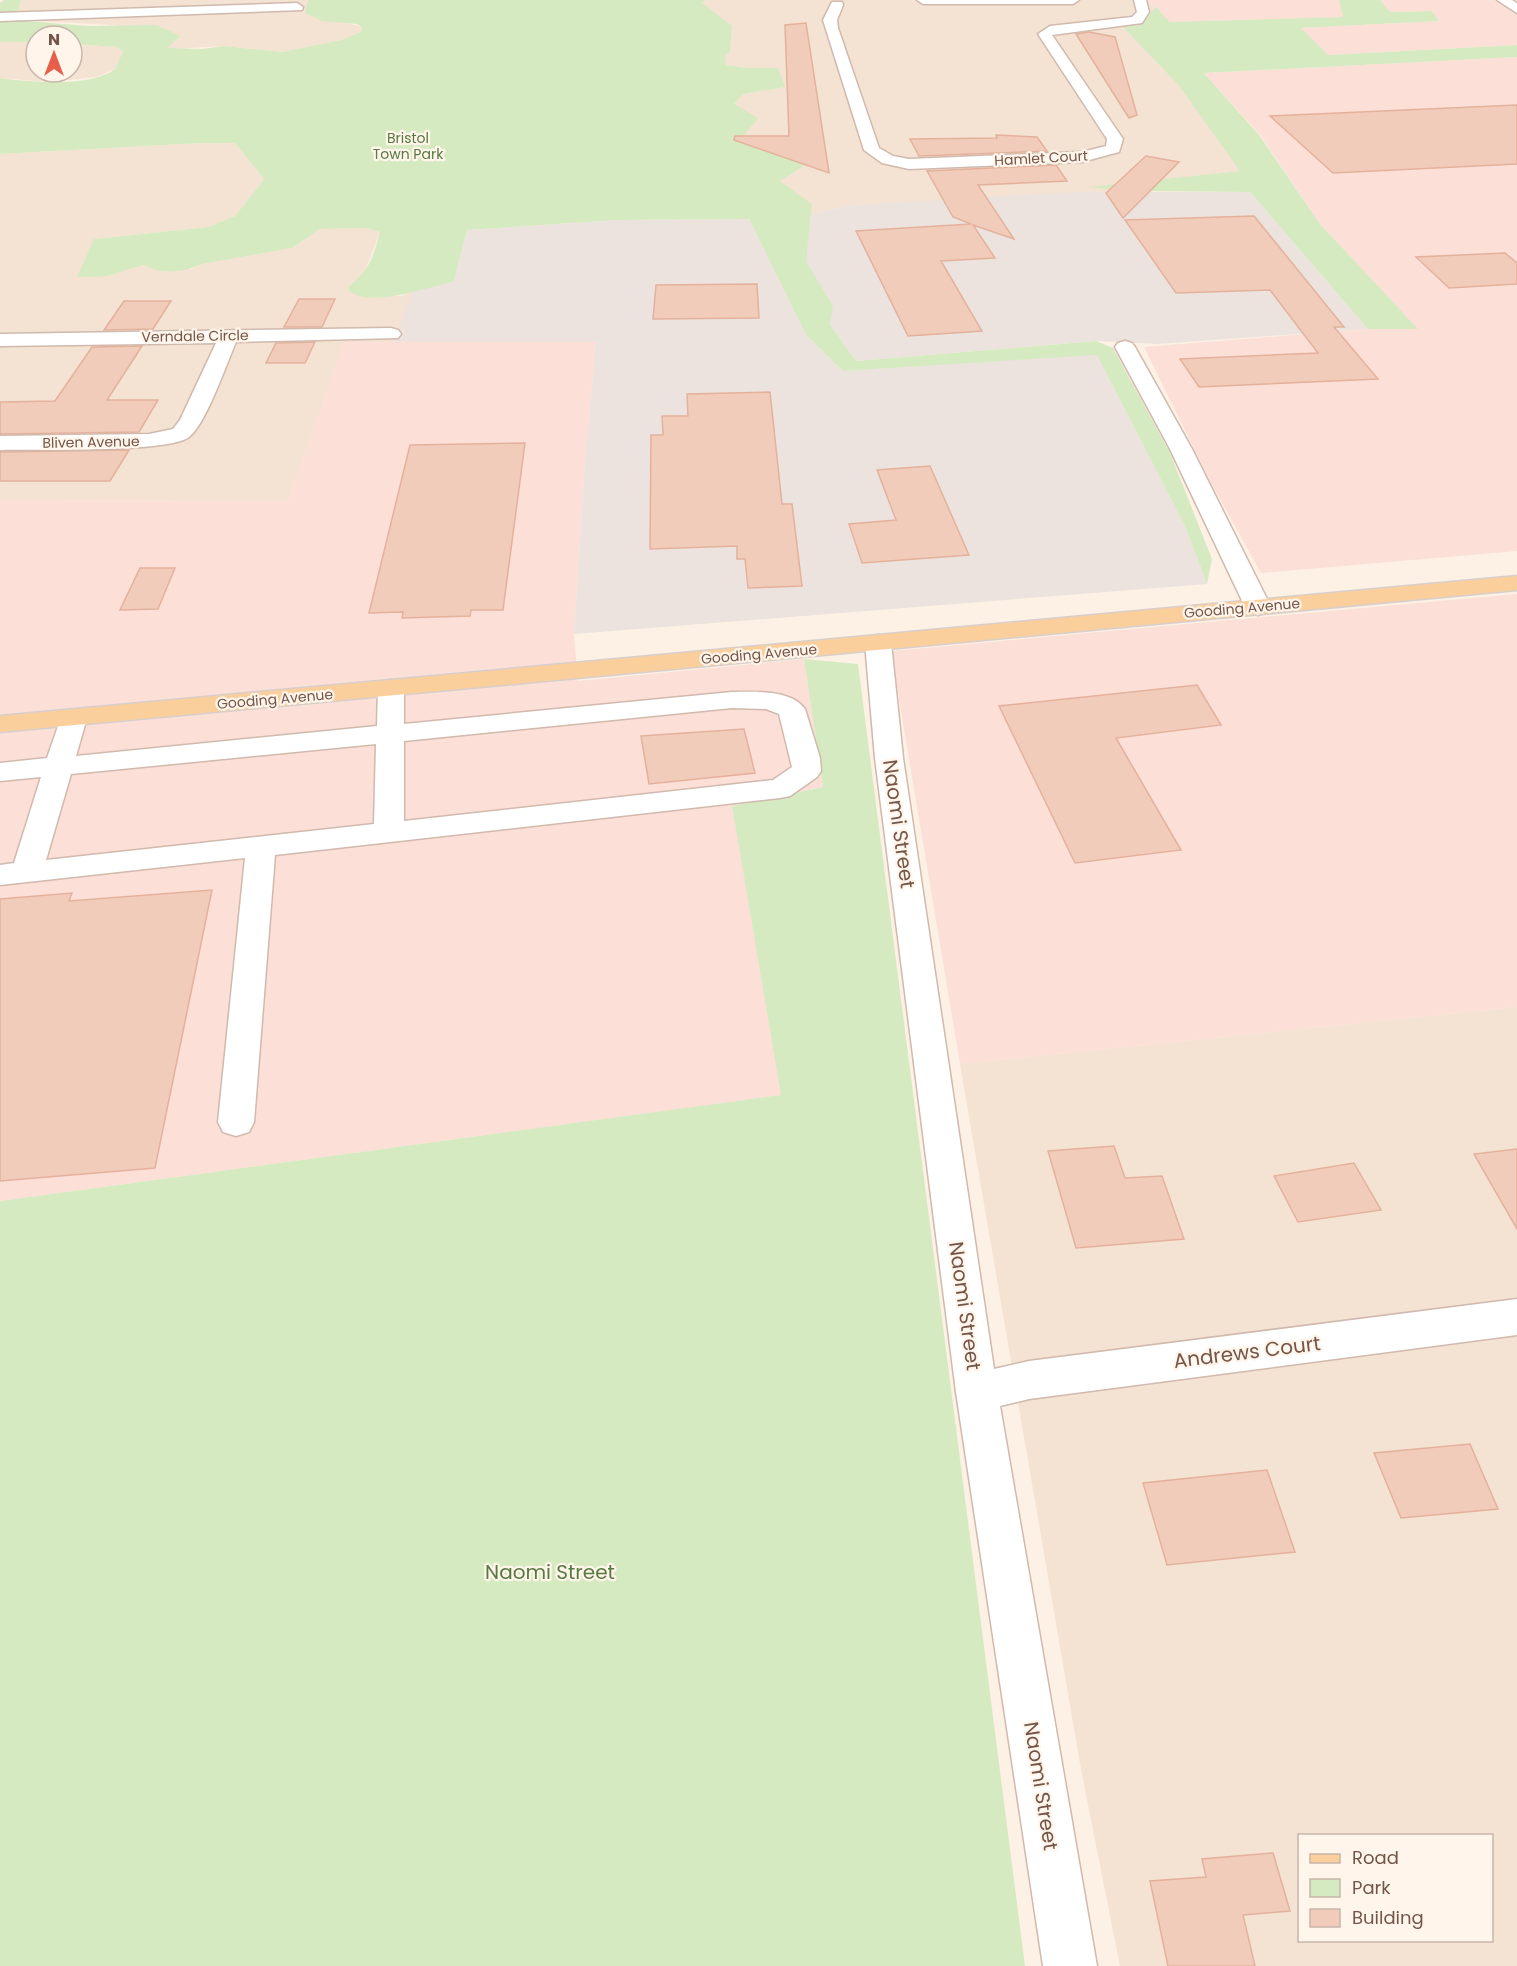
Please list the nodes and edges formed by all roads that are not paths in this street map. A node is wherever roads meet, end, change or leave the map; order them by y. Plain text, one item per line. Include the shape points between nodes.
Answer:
1 (923, 0) edge
2 (1073, 0) edge
3 (1140, 0) edge
4 (1503, 0) edge
5 (837, 5) dead end
6 (297, 7) dead end
7 (1517, 9) edge
8 (0, 17) edge
9 (391, 334) dead end
10 (229, 336) junction
11 (0, 340) edge
12 (1125, 347) dead end
13 (0, 443) edge
14 (1517, 584) edge
15 (1258, 607) junction
16 (878, 643) junction
17 (391, 688) junction
18 (73, 718) junction
19 (0, 724) edge
20 (391, 734) junction
21 (58, 766) junction
22 (0, 772) edge
23 (389, 833) junction
24 (261, 847) junction
25 (14, 874) edge
26 (236, 1122) dead end
27 (1517, 1317) edge
28 (977, 1392) junction
29 (1070, 1966) edge

1 - 2 street
3 - 5 street, Hamlet Court via 1141,16 1130,22 1058,29 1045,34 1115,139 1113,149 1082,157 916,164 888,160 873,150 867,140 831,28
4 - 7 street
6 - 8 street
9 - 10 street, Verndale Circle
10 - 11 street, Verndale Circle
10 - 13 street, Bliven Avenue via 190,422 180,434 149,441
12 - 15 street via 1181,448
14 - 15 main road, Gooding Avenue
15 - 16 main road, Gooding Avenue
16 - 17 main road, Gooding Avenue
16 - 28 street, Naomi Street via 891,770
17 - 18 main road, Gooding Avenue
17 - 20 street
18 - 19 main road, Gooding Avenue
18 - 21 street
20 - 21 street
20 - 23 street
20 - 23 street via 732,700 770,701 791,709 807,771 780,789
21 - 22 street
21 - 25 street
23 - 24 street
24 - 25 street
24 - 26 street
27 - 28 street, Andrews Court via 1029,1380
28 - 29 street, Naomi Street

